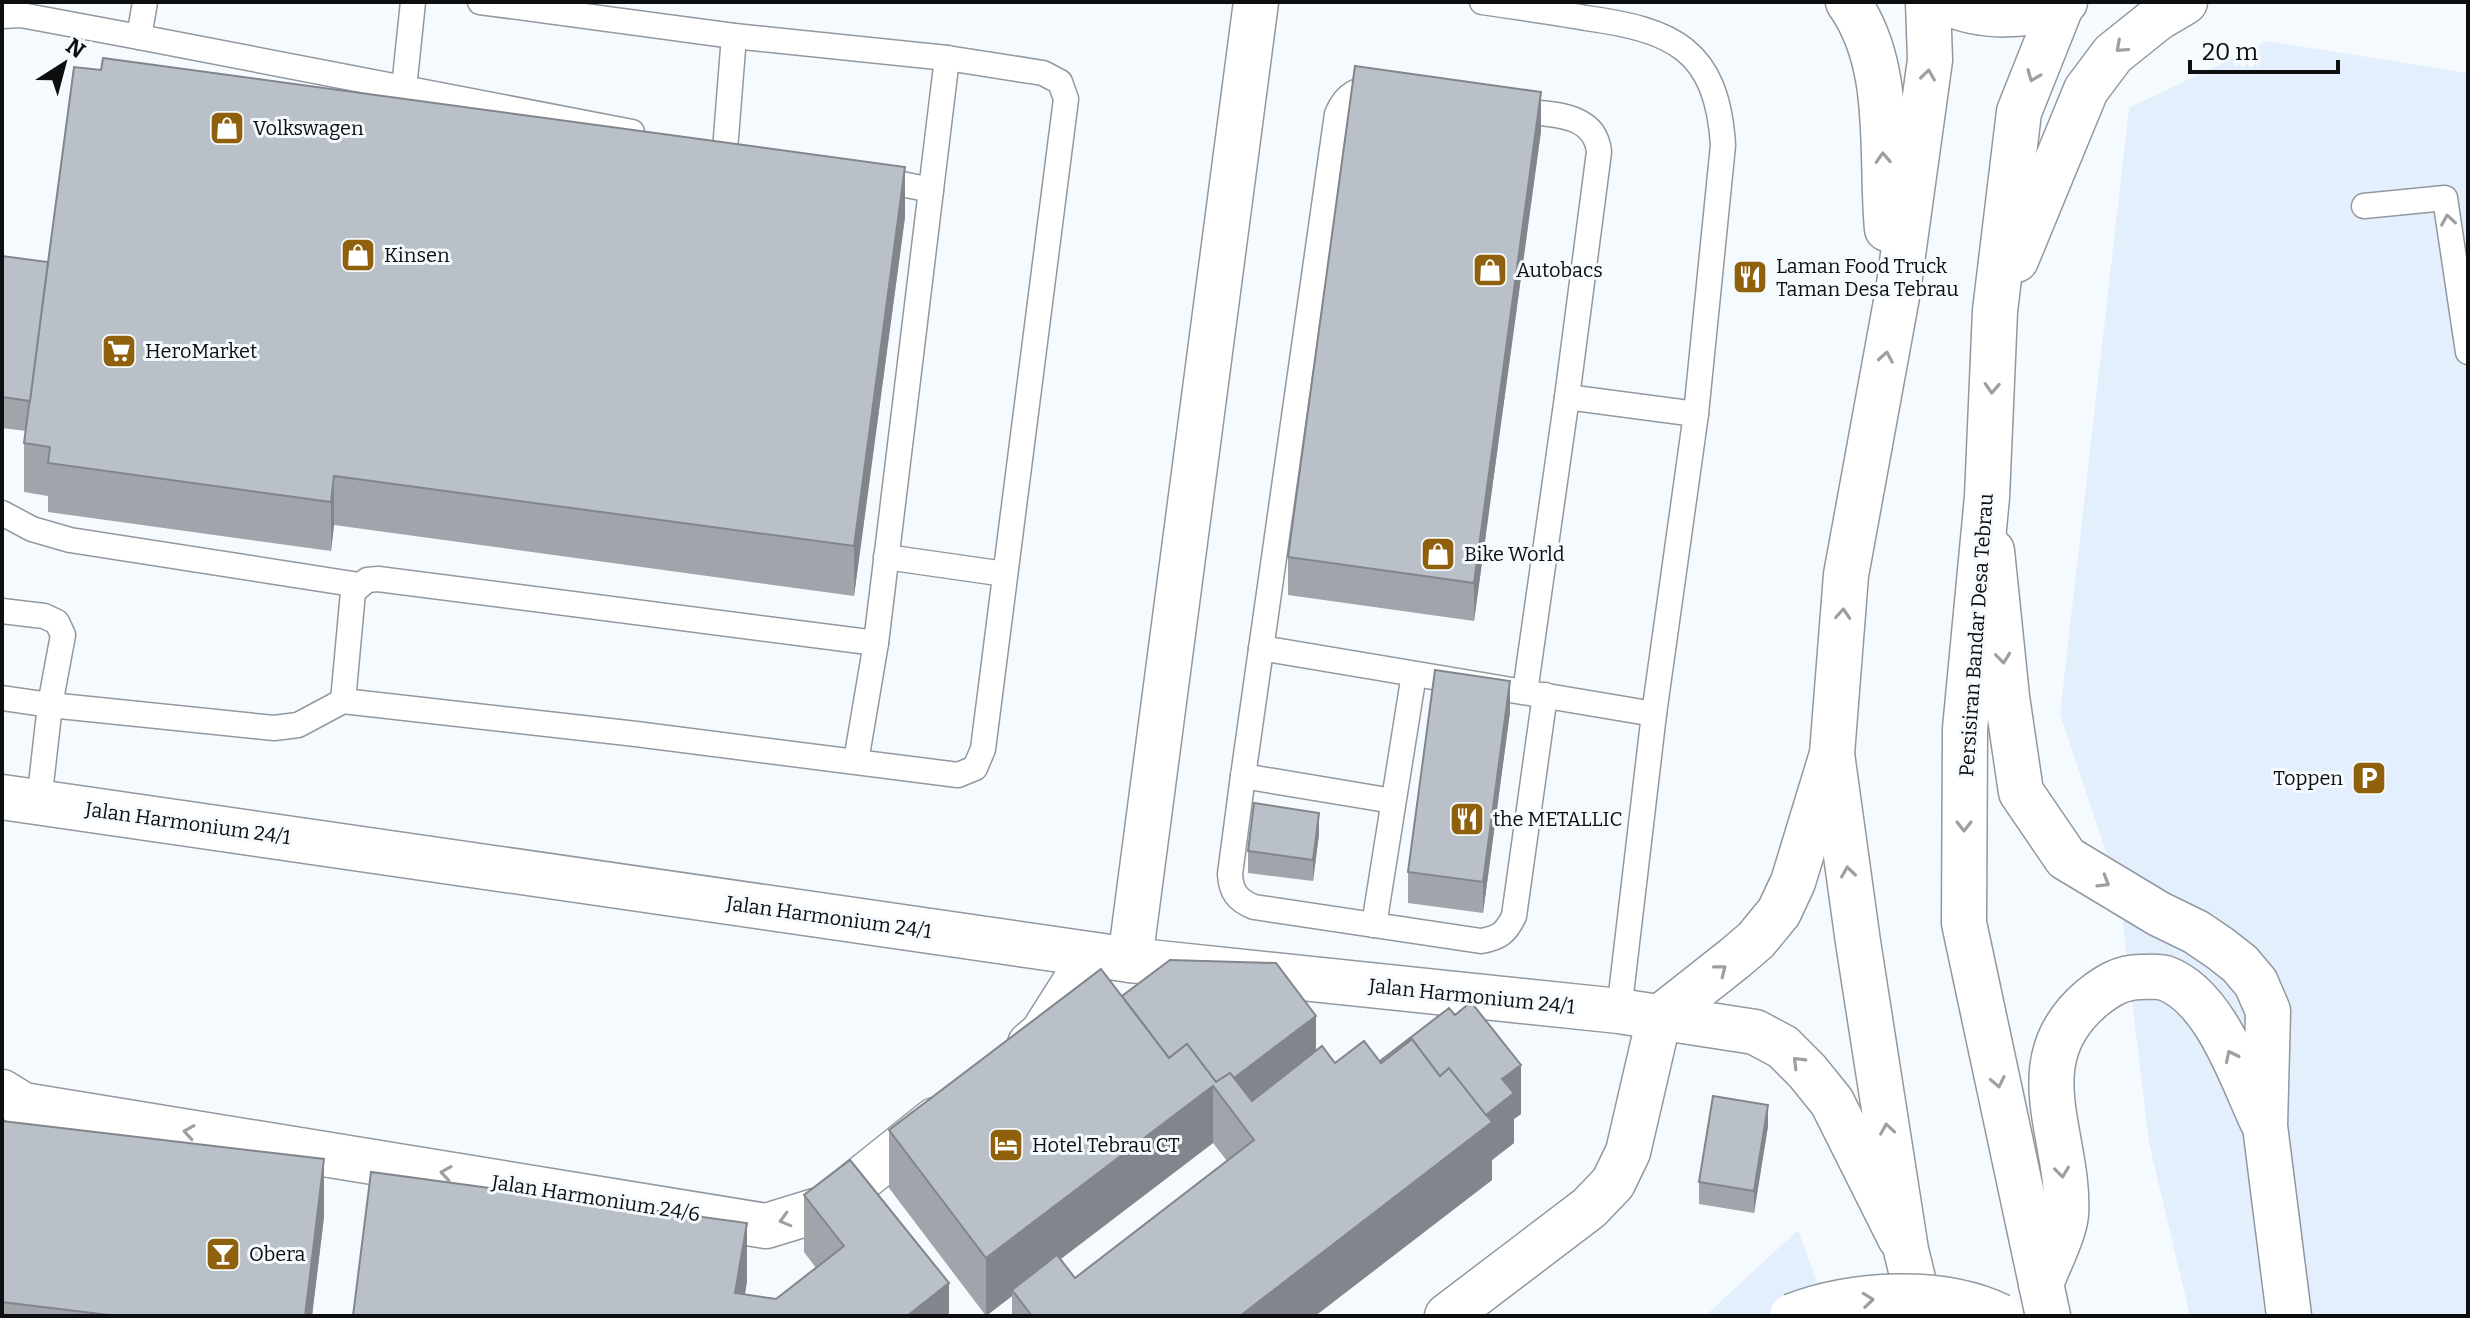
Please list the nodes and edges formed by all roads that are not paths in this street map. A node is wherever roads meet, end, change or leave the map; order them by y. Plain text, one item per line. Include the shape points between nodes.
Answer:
1 (145, 2) edge
2 (413, 2) edge
3 (480, 2) edge
4 (1256, 2) edge
5 (1482, 2) edge
6 (1848, 2) edge
7 (1928, 2) edge
8 (1945, 2) edge
9 (2185, 2) edge
10 (2064, 3) edge
11 (2, 16) edge
12 (734, 36) junction
13 (139, 37) junction
14 (947, 58) junction
15 (404, 88) junction
16 (1402, 94) edge
17 (1496, 108) edge
18 (649, 135) edge
19 (695, 144) edge
20 (725, 150) junction
21 (755, 156) edge
22 (843, 173) edge
23 (931, 190) junction
24 (2364, 206) dead end
25 (1898, 291) junction
26 (1995, 311) junction
27 (2468, 352) edge
28 (1567, 397) junction
29 (1696, 414) junction
30 (1987, 497) junction
31 (2, 513) edge
32 (886, 557) junction
33 (1005, 574) junction
34 (359, 585) junction
35 (2, 611) edge
36 (876, 643) junction
37 (1261, 648) junction
38 (1414, 674) junction
39 (1535, 694) junction
40 (2, 698) edge
41 (343, 701) junction
42 (50, 705) junction
43 (1654, 714) junction
44 (1832, 754) junction
45 (856, 761) junction
46 (1243, 776) junction
47 (20, 800) edge
48 (1393, 801) junction
49 (1374, 925) junction
50 (1111, 958) junction
51 (1639, 1014) junction
52 (2, 1092) edge
53 (2265, 1126) junction
54 (1906, 1250) junction
55 (2044, 1300) edge
56 (1447, 1316) edge
57 (1792, 1316) edge
58 (1922, 1316) edge
59 (2000, 1316) edge
60 (2289, 1316) edge

1 - 13 lane
2 - 15 lane
3 - 12 lane
4 - 50 street
5 - 29 lane via 1661,33 1689,52 1709,80 1721,111 1723,145
25 -> 6 street via 1887,227 1877,68
25 -> 7 street via 1930,60
8 - 10 street via 1994,14 2029,14
9 -> 26 street via 2113,54 2086,90
10 -> 26 street, Persisiran Bandar Desa Tebrau via 2019,112
11 - 13 lane
12 - 14 lane
12 - 20 lane
13 - 15 lane
14 - 23 lane
14 - 33 lane via 1043,73 1060,82 1066,99
15 - 18 lane
16 - 37 lane via 1355,91 1337,114
17 - 28 lane via 1574,119 1597,137
19 - 20 lane
20 - 21 lane
22 - 23 lane
23 - 32 lane
27 -> 24 lane via 2445,198
44 -> 25 street via 1846,575
26 -> 30 street, Persisiran Bandar Desa Tebrau
28 - 29 lane
28 - 39 lane
29 - 43 lane
30 -> 53 street via 2021,792 2066,858 2196,932 2240,964 2256,983 2268,1011
30 -> 55 street, Persisiran Bandar Desa Tebrau via 1965,729 1964,923
31 - 34 lane via 70,540
32 - 33 lane
32 - 36 lane
33 - 45 lane via 983,749 975,768 958,775
34 - 36 lane via 378,579
34 - 41 lane via 353,592
35 - 42 lane via 57,622 63,635
36 - 45 lane
37 - 38 lane
37 - 46 lane
38 - 39 lane
38 - 48 lane
39 - 43 lane
39 - 49 lane via 1514,916 1508,930 1481,941
40 - 42 lane
41 - 42 lane via 298,725 274,728
41 - 45 lane
42 - 47 lane
43 - 51 lane
51 -> 44 street via 1735,958 1779,912
54 -> 44 street
46 - 48 lane
46 - 49 lane via 1230,874 1231,889 1240,901
47 - 50 street, Jalan Harmonium 24/1
48 - 49 lane
50 - 51 street, Jalan Harmonium 24/1
50 -> 52 street, Jalan Harmonium 24/6 via 1042,1034 825,1208 766,1226 23,1105
54 -> 51 street, Jalan Harmonium 24/1 via 1832,1102 1783,1047 1755,1032
51 - 56 street via 1628,1152 1613,1183 1589,1208
53 -> 55 street via 2217,1026 2190,993 2163,977 2109,984 2063,1033 2051,1066 2066,1218
53 - 60 street
54 - 58 street
57 -> 59 street, bridge via 1847,1302 1937,1297

